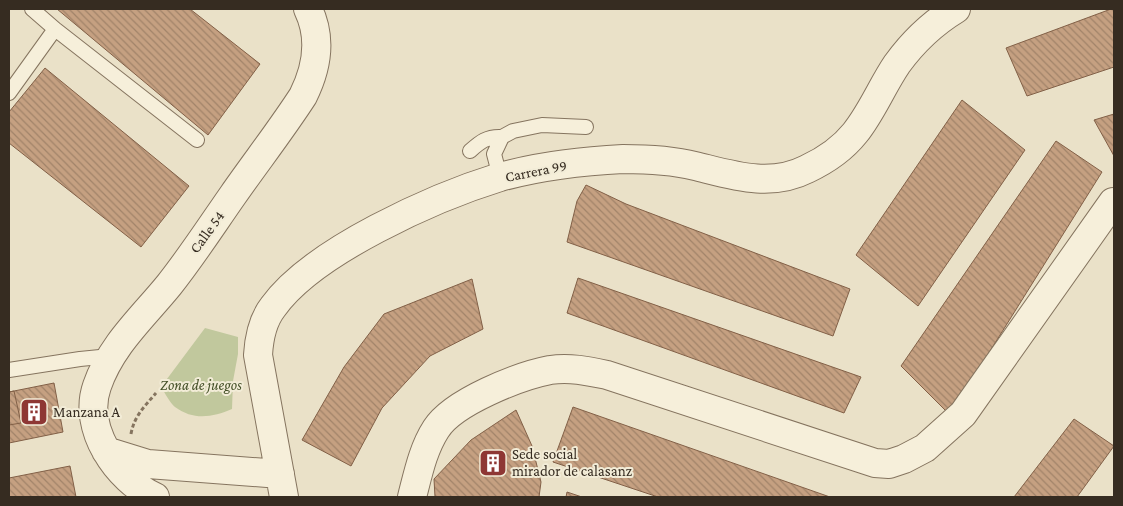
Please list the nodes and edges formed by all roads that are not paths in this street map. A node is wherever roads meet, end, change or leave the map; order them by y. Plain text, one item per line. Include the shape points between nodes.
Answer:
1 (32, 9) edge
2 (308, 9) edge
3 (956, 9) edge
4 (55, 29) junction
5 (9, 93) edge
6 (586, 128) dead end
7 (502, 138) junction
8 (197, 140) dead end
9 (470, 151) dead end
10 (500, 177) junction
11 (1114, 202) edge
12 (110, 356) junction
13 (9, 370) edge
14 (118, 455) junction
15 (282, 486) edge
16 (155, 497) edge
17 (412, 497) edge

1 - 4 lane
2 - 12 street, Calle 54 via 317,45 312,75 303,96 169,284
3 - 10 street, Carrera 99 via 913,44 854,134 806,170 784,177 759,179 672,162 623,159 557,164
4 - 5 lane
4 - 8 lane
6 - 7 lane via 542,125 513,130
7 - 9 lane via 492,136
7 - 10 lane via 494,154
10 - 15 street, Carrera 99 via 393,220 353,242 310,270 273,307 264,323 258,355
11 - 17 street via 963,414 925,448 904,459 889,464 875,463 607,375 578,369 550,370 487,392 455,410 437,427 426,448
12 - 13 lane
12 - 14 street, Calle 54 via 97,386 93,406 98,431
14 - 15 street via 148,464
14 - 16 street, Calle 54 via 119,471

